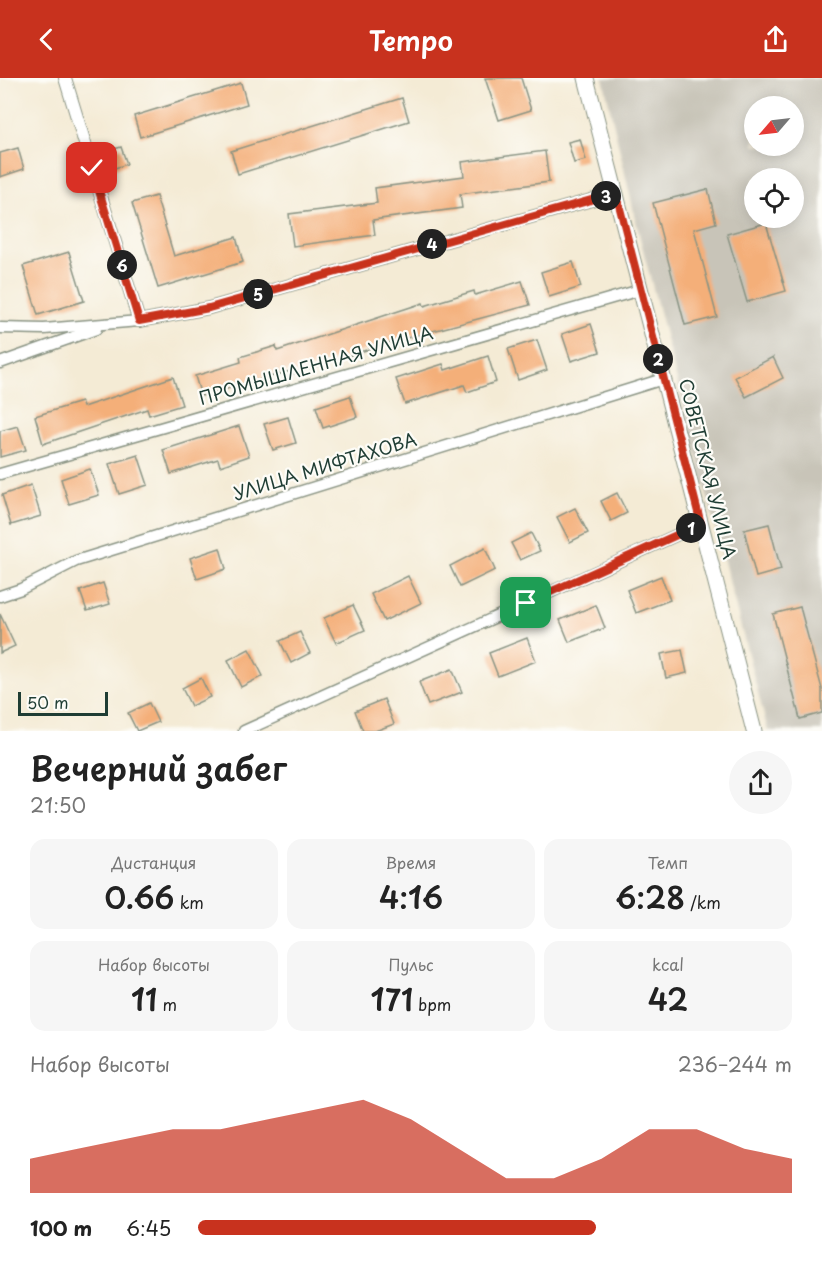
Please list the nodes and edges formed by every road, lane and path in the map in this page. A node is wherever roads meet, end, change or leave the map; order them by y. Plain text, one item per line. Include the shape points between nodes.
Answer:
1 (65, 78) edge
2 (586, 78) edge
3 (616, 193) junction
4 (640, 290) junction
5 (139, 321) junction
6 (107, 326) junction
7 (0, 328) edge
8 (0, 363) edge
9 (663, 379) junction
10 (0, 474) edge
11 (701, 524) junction
12 (0, 596) edge
13 (244, 731) edge
14 (754, 731) edge

1 - 5 street
2 - 3 main road, СОВЕТСКАЯ УЛИЦА
3 - 4 main road, СОВЕТСКАЯ УЛИЦА
3 - 5 street via 209,308
4 - 9 main road, СОВЕТСКАЯ УЛИЦА
4 - 10 street, ПРОМЫШЛЕННАЯ УЛИЦА
5 - 6 street
6 - 7 street
6 - 8 street
9 - 11 main road, СОВЕТСКАЯ УЛИЦА
9 - 12 street, УЛИЦА МИФТАХОВА via 76,561
11 - 13 street
11 - 14 main road, СОВЕТСКАЯ УЛИЦА

